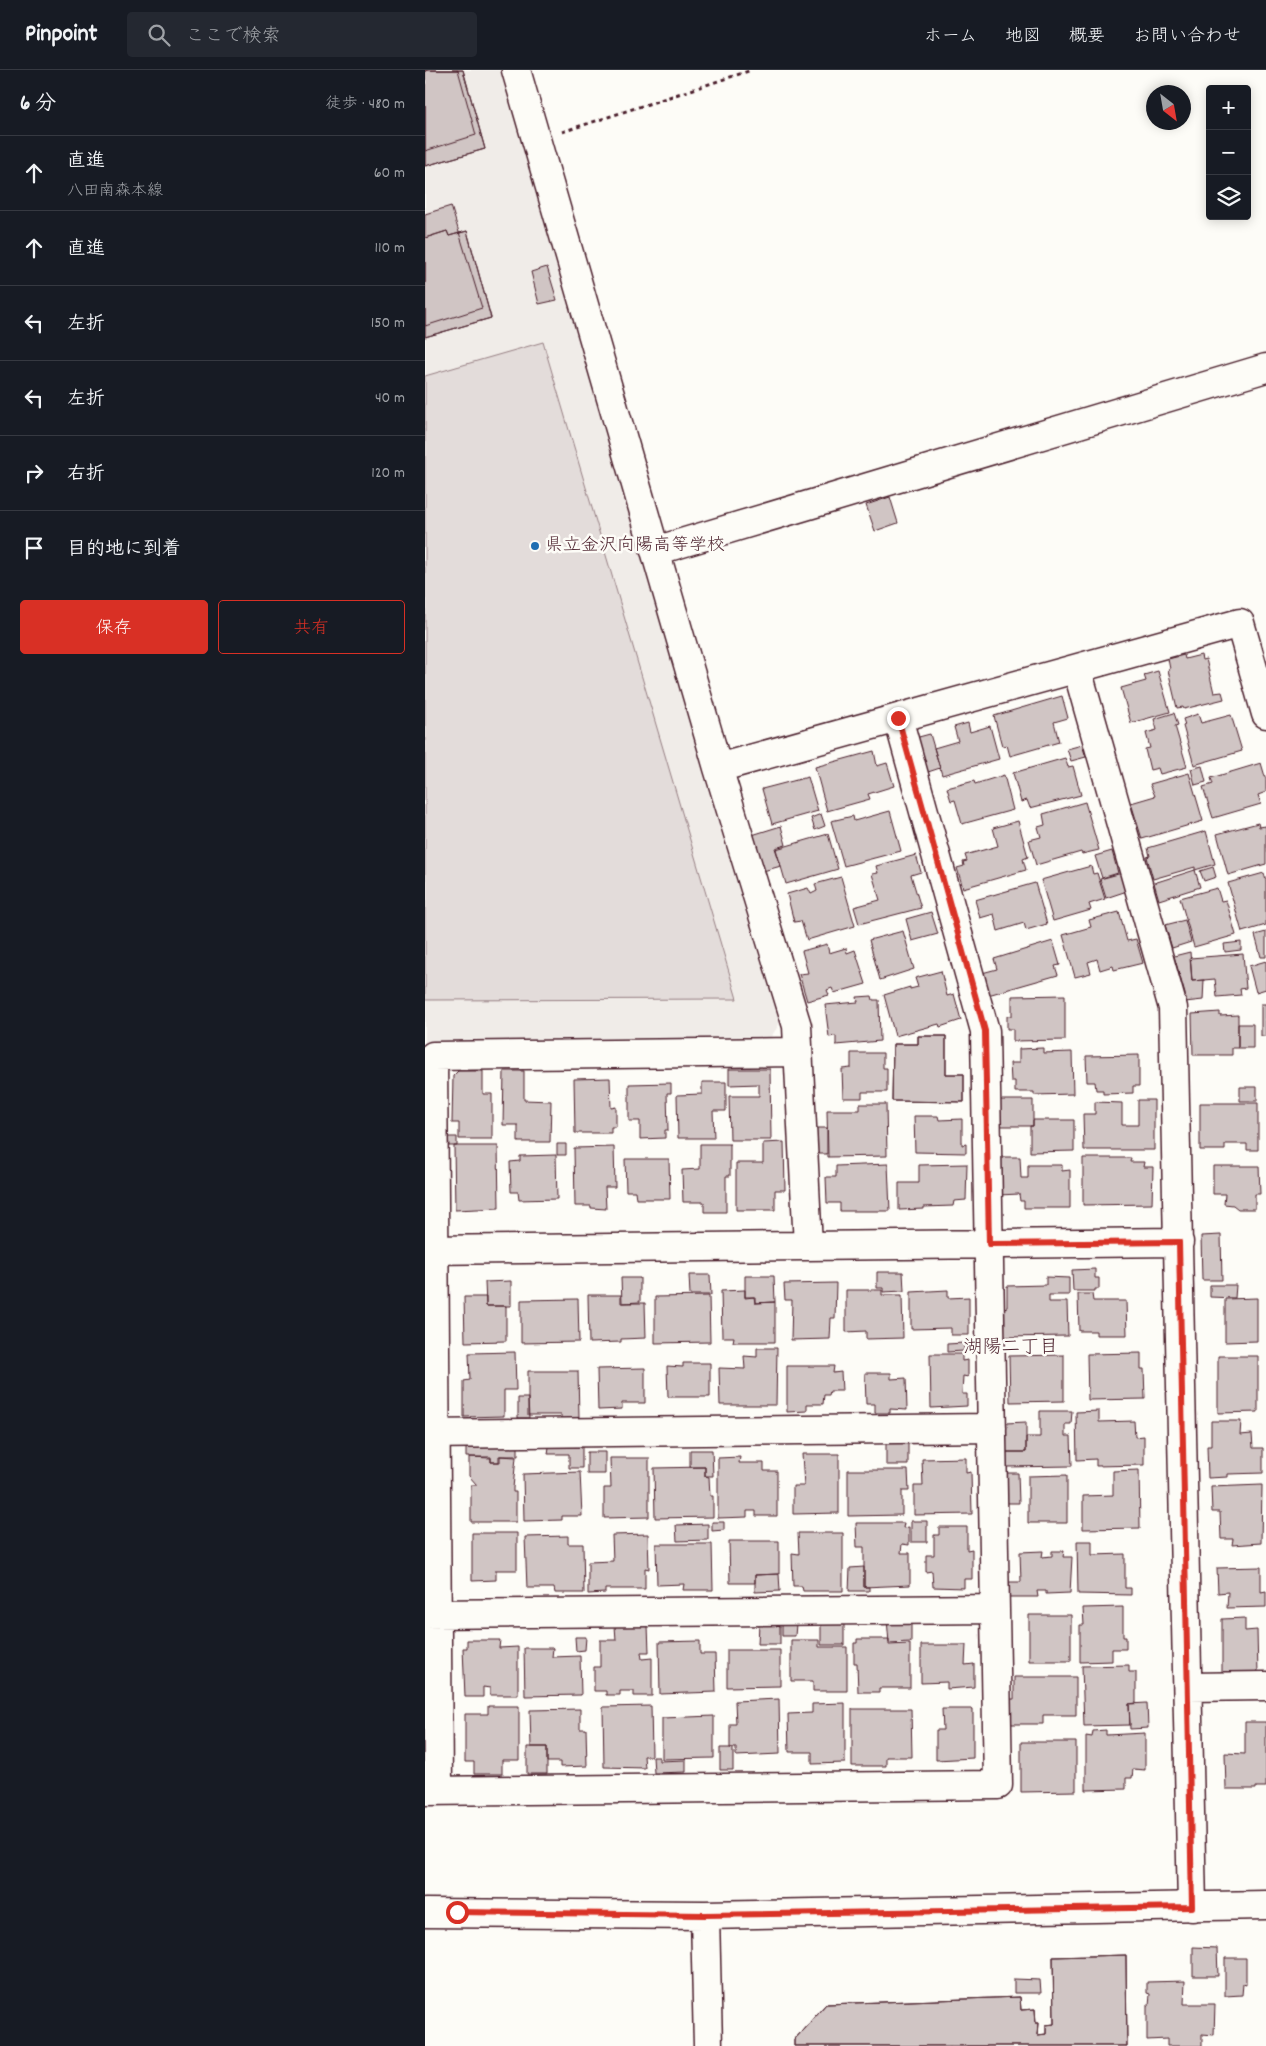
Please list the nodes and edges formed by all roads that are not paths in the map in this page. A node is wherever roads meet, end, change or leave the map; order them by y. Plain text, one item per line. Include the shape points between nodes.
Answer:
1 (516, 70) edge
2 (1266, 368) edge
3 (655, 551) junction
4 (1077, 669) junction
5 (1266, 714) edge
6 (898, 718) junction
7 (718, 768) junction
8 (797, 1052) junction
9 (1179, 1242) junction
10 (989, 1244) junction
11 (808, 1246) junction
12 (430, 1250) edge
13 (992, 1428) junction
14 (430, 1434) edge
15 (995, 1609) junction
16 (431, 1614) edge
17 (1266, 1686) edge
18 (1188, 1687) junction
19 (432, 1790) edge
20 (1266, 1906) edge
21 (1192, 1907) junction
22 (425, 1912) edge
23 (705, 1915) junction
24 (708, 2046) edge

1 - 3 street
2 - 3 street
3 - 7 street
4 - 5 street via 1240,623
4 - 6 street
4 - 9 street via 1173,1008
6 - 7 street
6 - 10 street via 985,1031
7 - 8 street via 797,1026
8 - 11 street
8 - 12 street via 433,1056
9 - 10 street
9 - 18 street
10 - 11 street
10 - 13 street
11 - 12 street
12 - 14 street
13 - 14 street
13 - 15 street
14 - 16 street
15 - 16 street
15 - 19 street via 998,1785
16 - 19 street
17 - 18 street
18 - 21 street
20 - 21 street
21 - 23 street
22 - 23 street
23 - 24 street

